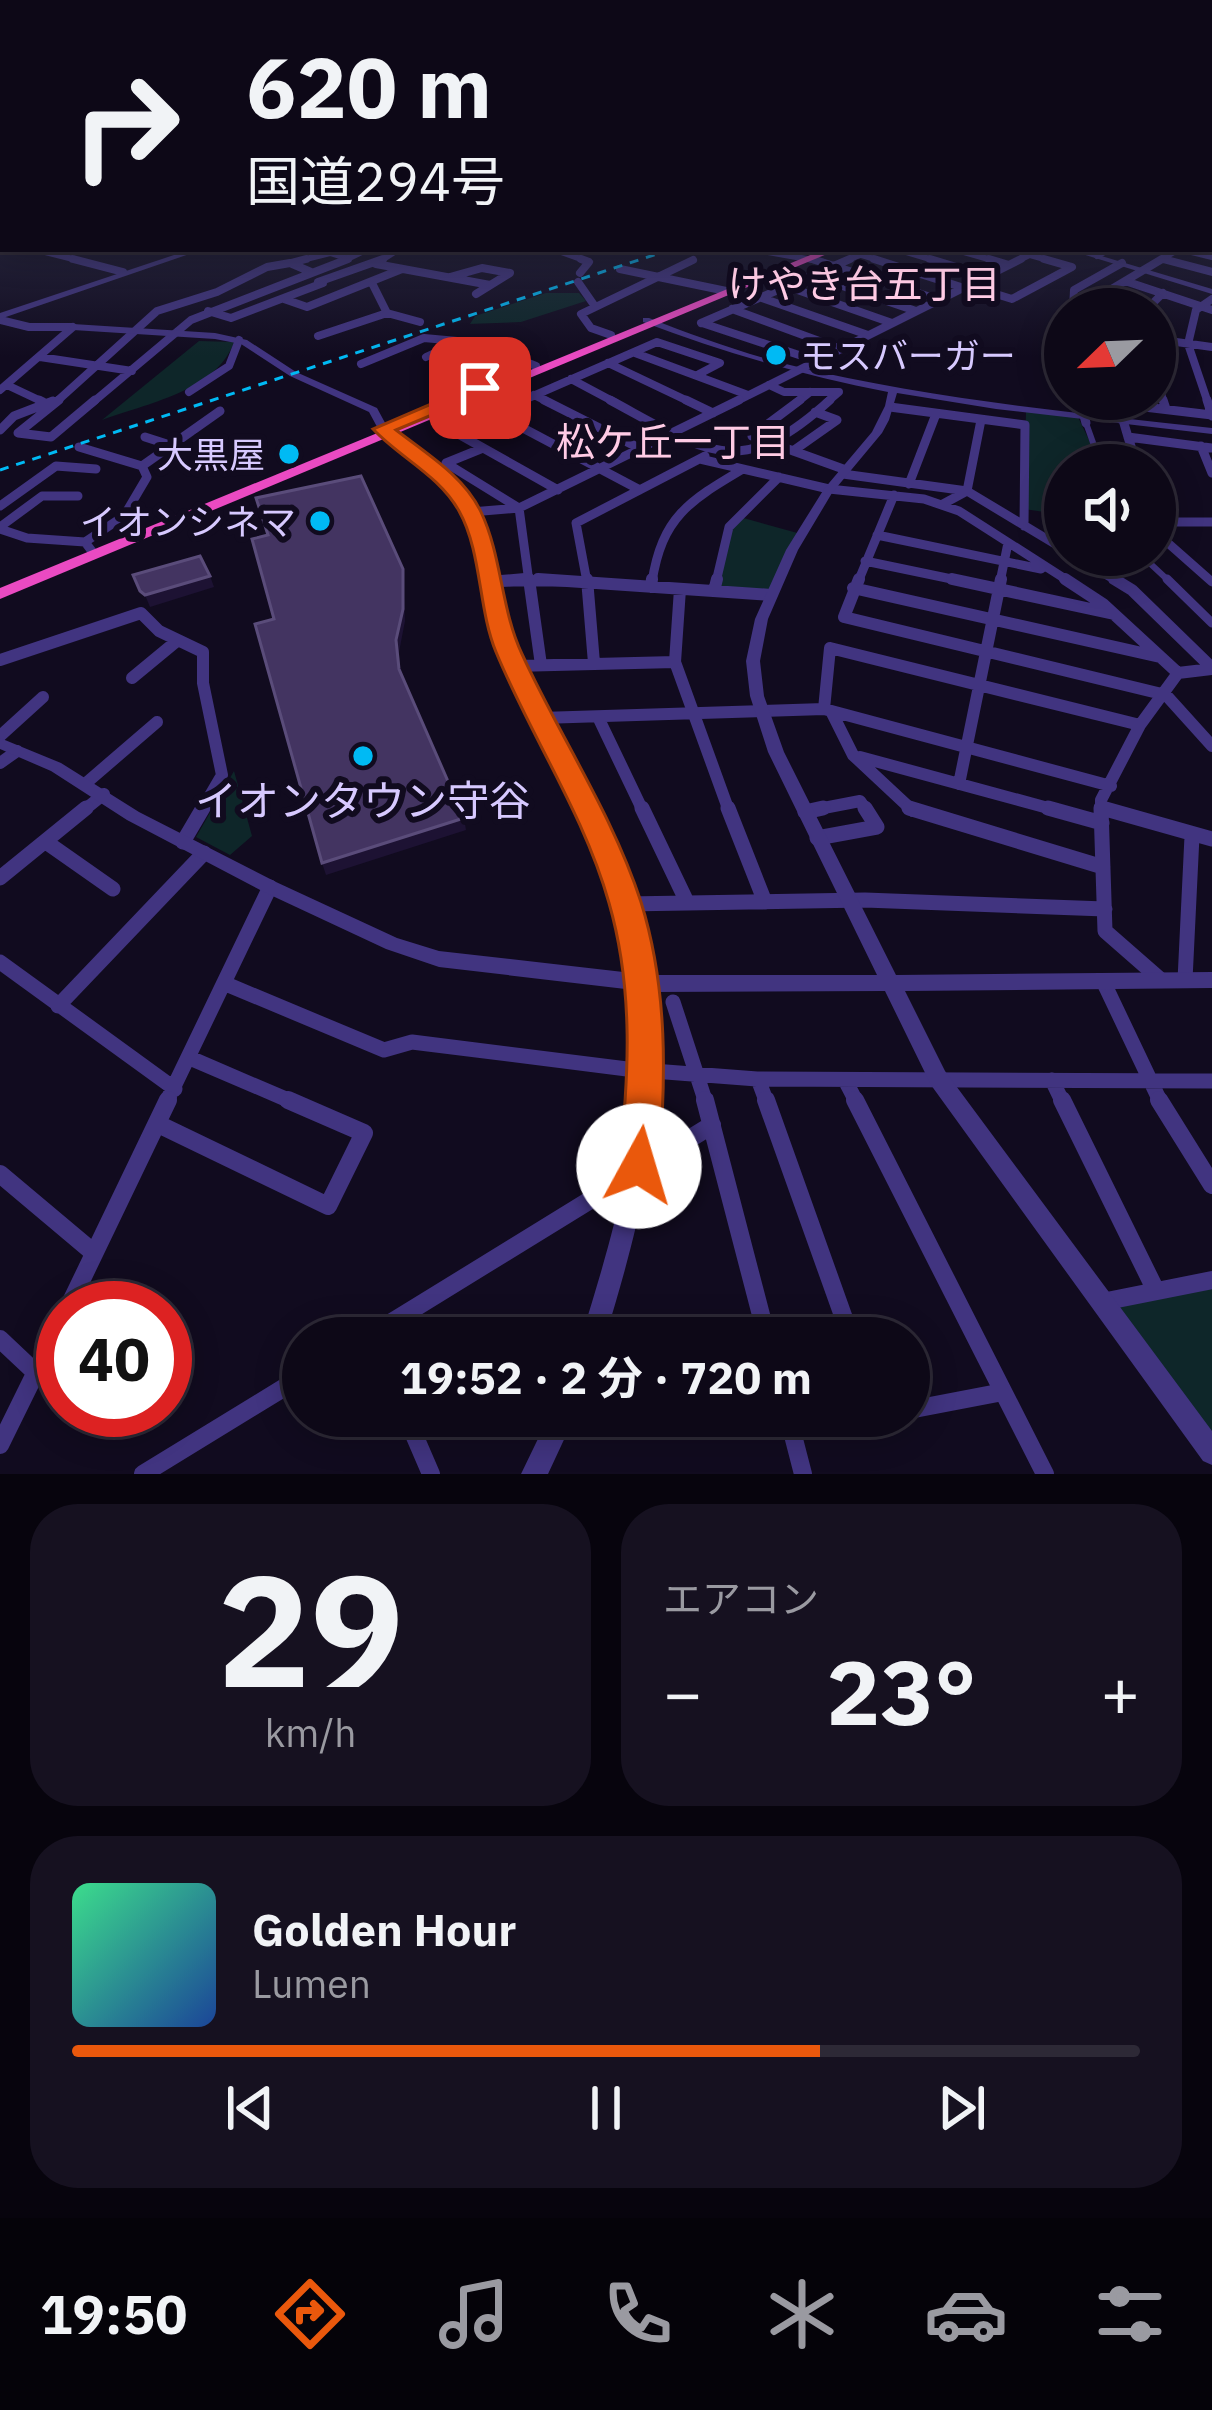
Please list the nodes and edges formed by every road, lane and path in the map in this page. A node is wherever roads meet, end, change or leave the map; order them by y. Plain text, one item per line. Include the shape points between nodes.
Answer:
1 (46, 252) edge
2 (190, 252) edge
3 (362, 252) edge
4 (394, 252) edge
5 (561, 252) edge
6 (867, 252) edge
7 (906, 252) edge
8 (964, 252) edge
9 (1019, 252) edge
10 (1036, 252) edge
11 (1106, 252) edge
12 (1174, 252) edge
13 (860, 255) junction
14 (1030, 255) junction
15 (310, 256) junction
16 (793, 257) edge
17 (347, 259) junction
18 (1162, 259) junction
19 (693, 260) dead end
20 (290, 263) junction
21 (1122, 263) junction
22 (333, 264) junction
23 (376, 264) junction
24 (1009, 265) junction
25 (835, 266) junction
26 (321, 268) junction
27 (402, 269) junction
28 (620, 269) dead end
29 (1145, 270) junction
30 (123, 272) junction
31 (311, 272) junction
32 (1212, 272) edge
33 (812, 275) junction
34 (299, 276) junction
35 (344, 276) junction
36 (658, 277) junction
37 (987, 277) junction
38 (450, 278) junction
39 (1125, 281) junction
40 (372, 283) junction
41 (323, 284) junction
42 (490, 285) junction
43 (786, 286) junction
44 (966, 287) junction
45 (1078, 288) edge
46 (1113, 288) edge
47 (1147, 288) edge
48 (727, 291) junction
49 (476, 294) dead end
50 (1212, 295) edge
51 (761, 297) junction
52 (1176, 297) edge
53 (284, 298) junction
54 (940, 300) junction
55 (594, 305) junction
56 (1207, 308) edge
57 (732, 309) junction
58 (208, 311) junction
59 (916, 311) junction
60 (387, 313) junction
61 (0, 318) edge
62 (420, 322) dead end
63 (650, 322) junction
64 (892, 323) junction
65 (73, 327) junction
66 (133, 331) junction
67 (176, 333) junction
68 (611, 335) junction
69 (868, 335) junction
70 (317, 336) dead end
71 (239, 340) junction
72 (459, 341) junction
73 (1176, 342) edge
74 (1188, 344) junction
75 (1212, 347) edge
76 (493, 348) junction
77 (842, 349) junction
78 (634, 352) junction
79 (40, 357) junction
80 (426, 357) dead end
81 (817, 361) junction
82 (362, 364) dead end
83 (608, 364) junction
84 (229, 365) junction
85 (443, 366) junction
86 (536, 366) junction
87 (99, 367) junction
88 (242, 368) dead end
89 (431, 370) dead end
90 (799, 370) junction
91 (132, 371) junction
92 (216, 374) junction
93 (699, 374) junction
94 (231, 378) dead end
95 (571, 379) junction
96 (769, 385) junction
97 (3, 388) edge
98 (811, 391) junction
99 (189, 392) dead end
100 (475, 394) junction
101 (534, 395) junction
102 (748, 395) junction
103 (891, 399) junction
104 (55, 401) junction
105 (43, 402) junction
106 (1176, 410) edge
107 (220, 411) dead end
108 (815, 412) junction
109 (494, 413) junction
110 (713, 413) junction
111 (1044, 413) edge
112 (936, 414) junction
113 (1212, 415) edge
114 (981, 420) junction
115 (1085, 420) edge
116 (1123, 420) joint
117 (1086, 423) joint
118 (0, 430) edge
119 (384, 431) junction
120 (677, 431) junction
121 (1212, 431) edge
122 (145, 437) dead end
123 (1128, 437) junction
124 (774, 444) junction
125 (1094, 444) edge
126 (1130, 444) edge
127 (173, 446) junction
128 (80, 447) dead end
129 (1207, 447) edge
130 (484, 448) junction
131 (640, 449) junction
132 (716, 451) junction
133 (794, 451) junction
134 (238, 453) dead end
135 (700, 459) junction
136 (142, 466) junction
137 (96, 469) dead end
138 (600, 469) junction
139 (743, 469) junction
140 (1212, 473) edge
141 (779, 477) junction
142 (840, 478) junction
143 (909, 484) junction
144 (558, 490) junction
145 (640, 490) junction
146 (967, 491) junction
147 (78, 496) dead end
148 (894, 496) junction
149 (943, 504) junction
150 (0, 506) edge
151 (519, 508) junction
152 (471, 512) junction
153 (1212, 522) edge
154 (1176, 523) edge
155 (1024, 526) junction
156 (0, 528) edge
157 (877, 535) junction
158 (1044, 538) edge
159 (1008, 543) junction
160 (90, 548) junction
161 (1176, 550) edge
162 (865, 561) junction
163 (1004, 563) junction
164 (1044, 567) edge
165 (1044, 569) edge
166 (1057, 576) edge
167 (1108, 576) edge
168 (1163, 576) edge
169 (531, 579) junction
170 (489, 582) junction
171 (1212, 582) edge
172 (587, 583) junction
173 (0, 584) edge
174 (651, 587) junction
175 (853, 588) junction
176 (680, 589) junction
177 (999, 590) junction
178 (714, 591) junction
179 (0, 594) edge
180 (771, 595) junction
181 (1114, 614) junction
182 (992, 620) junction
183 (1212, 623) edge
184 (178, 640) junction
185 (986, 651) junction
186 (1162, 657) junction
187 (0, 659) edge
188 (675, 662) junction
189 (593, 663) junction
190 (514, 665) junction
191 (541, 665) junction
192 (1212, 669) edge
193 (1178, 673) junction
194 (133, 678) dead end
195 (977, 685) junction
196 (1166, 694) junction
197 (43, 697) dead end
198 (760, 710) junction
199 (827, 710) junction
200 (690, 714) junction
201 (598, 717) junction
202 (541, 718) junction
203 (158, 722) dead end
204 (1140, 725) junction
205 (6, 743) edge
206 (1212, 746) edge
207 (964, 747) junction
208 (853, 755) junction
209 (0, 763) edge
210 (85, 784) junction
211 (958, 784) junction
212 (1111, 786) junction
213 (104, 794) junction
214 (805, 812) junction
215 (1101, 815) junction
216 (1192, 836) junction
217 (817, 838) junction
218 (1212, 839) edge
219 (46, 842) junction
220 (183, 842) junction
221 (204, 853) junction
222 (1103, 866) junction
223 (0, 878) edge
224 (270, 886) junction
225 (112, 889) dead end
226 (847, 899) junction
227 (687, 902) junction
228 (765, 902) junction
229 (626, 904) junction
230 (1105, 909) junction
231 (0, 962) edge
232 (1161, 980) junction
233 (1185, 980) junction
234 (1212, 980) edge
235 (1103, 981) junction
236 (888, 982) junction
237 (643, 983) junction
238 (226, 984) junction
239 (673, 1002) dead end
240 (58, 1006) junction
241 (190, 1058) junction
242 (648, 1072) junction
243 (699, 1076) junction
244 (1144, 1077) junction
245 (758, 1078) junction
246 (938, 1078) junction
247 (844, 1080) junction
248 (1052, 1080) junction
249 (1212, 1081) edge
250 (175, 1089) junction
251 (158, 1124) junction
252 (712, 1125) junction
253 (639, 1166) junction
254 (0, 1174) edge
255 (1212, 1185) edge
256 (94, 1253) junction
257 (1212, 1280) edge
258 (81, 1281) edge
259 (1156, 1292) junction
260 (1102, 1302) junction
261 (401, 1317) edge
262 (599, 1317) edge
263 (762, 1317) edge
264 (843, 1317) edge
265 (0, 1339) edge
266 (36, 1373) joint
267 (282, 1389) edge
268 (1003, 1392) junction
269 (930, 1406) edge
270 (415, 1437) edge
271 (552, 1437) edge
272 (793, 1437) edge
273 (0, 1445) edge
274 (1212, 1452) edge
275 (154, 1471) edge
276 (431, 1474) edge
277 (534, 1474) edge
278 (803, 1474) edge
279 (1045, 1474) edge

1 - 30 street
2 - 30 street
3 - 17 street
4 - 23 street
5 - 55 street via 589,262 579,277
6 - 13 street
7 - 37 street
8 - 24 street
9 - 14 street
10 - 14 street
11 - 21 street
12 - 18 street
13 - 25 street
13 - 44 street
14 - 24 street
14 - 44 street via 1072,267 1012,299
15 - 17 street
15 - 20 street
15 - 22 street
16 - 25 street
16 - 48 highway
16 - 48 highway
17 - 22 street
18 - 29 street
18 - 32 street
19 - 36 street
20 - 31 street
20 - 66 street via 157,311
21 - 29 street
21 - 45 street
22 - 26 street
23 - 27 street
23 - 35 street
24 - 37 street
25 - 33 street
25 - 54 street
26 - 31 street
26 - 35 street
27 - 38 street
27 - 40 street
28 - 36 street
29 - 39 street
29 - 50 street
30 - 61 street
31 - 34 street
33 - 43 street
33 - 59 street
34 - 41 street
34 - 58 street
35 - 41 street
36 - 48 street
36 - 55 street
37 - 44 street
38 - 42 street
38 - 42 street via 482,268 509,273
39 - 46 street
39 - 47 street
40 - 53 street via 307,307
40 - 60 street
41 - 53 street
42 - 49 street
43 - 51 street
43 - 64 street
44 - 54 street
48 - 63 highway
50 - 56 street
51 - 57 street
51 - 69 street
52 - 56 street
53 - 58 street via 231,318
54 - 59 street
55 - 68 street via 582,319
56 - 74 street via 1196,310
57 - 77 street
57 - 81 street via 701,322
58 - 67 street
59 - 64 street
60 - 62 street
60 - 70 street
61 - 65 street
63 - 68 highway
63 - 90 street
63 - 100 highway
64 - 69 street
65 - 66 street
65 - 79 street
66 - 67 street
66 - 87 street
67 - 71 street
67 - 91 street
68 - 86 highway
69 - 77 street
71 - 84 street
71 - 119 street via 368,406
72 - 76 street
72 - 80 street
72 - 82 street via 424,338
73 - 74 street
74 - 75 street
74 - 113 street
76 - 85 street
76 - 86 street
77 - 81 street
78 - 83 street
78 - 93 street
78 - 93 street via 657,342 720,363
79 - 87 street
79 - 97 street
81 - 90 street
83 - 95 street
83 - 110 street
84 - 88 street
84 - 92 street
85 - 89 street
85 - 100 street
86 - 100 highway
87 - 91 street
87 - 104 street
90 - 96 street
90 - 103 street
91 - 104 street via 51,437 18,434
92 - 94 street
92 - 99 street
93 - 102 street
95 - 101 street
95 - 120 street
96 - 98 street
96 - 102 street
97 - 105 street
98 - 108 street via 839,392
98 - 124 street via 752,436
100 - 109 street
100 - 119 highway
101 - 109 street
101 - 131 street
102 - 110 street
103 - 111 street
103 - 112 street
103 - 142 street via 878,435
104 - 105 street
105 - 118 street
106 - 113 street
107 - 127 street
108 - 124 street
108 - 133 street via 837,420
109 - 130 street via 453,431
109 - 138 street
110 - 120 street
112 - 114 street
112 - 143 street
114 - 146 street
114 - 155 street via 1025,425
115 - 117 street, bridge
116 - 121 street
116 - 123 street
117 - 125 street
119 - 152 street via 442,476
119 - 160 highway
120 - 131 street
120 - 132 street
122 - 127 street
123 - 126 street
123 - 129 street
124 - 132 street
124 - 133 street
127 - 134 street
127 - 136 street
128 - 136 street
129 - 140 street
130 - 144 street
130 - 151 street via 446,463
131 - 138 street
132 - 135 street
133 - 142 street
135 - 139 street
135 - 145 street
136 - 160 street via 139,501
137 - 150 street via 56,466
138 - 144 street
138 - 145 street
139 - 141 street
139 - 174 street via 691,500 656,540
141 - 142 street
141 - 178 street via 729,527
142 - 143 street
142 - 148 street
142 - 180 street
143 - 146 street
144 - 151 street
145 - 172 street via 576,523
146 - 149 street
146 - 155 street
147 - 156 street via 42,496
148 - 149 street
148 - 157 street
149 - 159 street
151 - 152 street
151 - 169 street
152 - 170 street
153 - 154 street
155 - 158 street
156 - 160 street
157 - 162 street
157 - 163 street
159 - 163 street
159 - 164 street
160 - 173 highway
160 - 179 highway
161 - 171 street
162 - 175 street
162 - 177 street
163 - 165 street
163 - 177 street
166 - 181 street
167 - 192 street
168 - 183 street
169 - 170 street
169 - 172 street
169 - 191 street
170 - 190 street
172 - 174 street
172 - 189 street
174 - 176 street
175 - 182 street
175 - 185 street via 844,617
176 - 178 street
176 - 188 street
177 - 181 street
177 - 182 street
178 - 180 street
180 - 198 street via 752,666
181 - 186 street
182 - 185 street
182 - 186 street
184 - 187 street via 141,613
184 - 194 street
184 - 220 street via 202,652 222,775
185 - 195 street
185 - 196 street
186 - 193 street
188 - 189 street
188 - 200 street
189 - 191 street
190 - 191 street
190 - 202 street
192 - 193 street
193 - 196 street
195 - 199 street via 830,648
195 - 204 street
195 - 207 street
196 - 204 street
196 - 206 street
197 - 205 street
198 - 199 street
198 - 200 street
198 - 214 street
199 - 207 street
199 - 208 street
200 - 201 street
200 - 228 street
201 - 202 street
201 - 227 street
202 - 229 street
203 - 210 street
204 - 212 street
205 - 209 street
205 - 210 street
207 - 211 street
207 - 212 street
208 - 211 street
208 - 222 street via 912,811
210 - 213 street
211 - 215 street
212 - 215 street
213 - 219 street
213 - 220 street
214 - 217 street
214 - 217 street via 860,801 877,827
215 - 216 street
215 - 222 street
216 - 218 street
216 - 233 street
217 - 226 street
219 - 223 street
219 - 225 street
220 - 221 street
221 - 224 street
221 - 240 street
222 - 230 street
224 - 237 street via 439,958
224 - 238 street
226 - 228 street
226 - 230 street
226 - 236 street
227 - 228 street
227 - 229 street
229 - 237 street
230 - 232 street via 1105,931
231 - 240 street
232 - 233 street
232 - 235 street
233 - 234 street
235 - 236 street
235 - 244 street
236 - 237 street
236 - 246 street
237 - 242 street
238 - 241 street
238 - 242 street via 383,1050 412,1042
239 - 243 street
240 - 250 street
241 - 250 street
241 - 251 street via 364,1133 328,1206
242 - 243 street
242 - 253 street
243 - 245 street
243 - 252 street
244 - 248 street
244 - 249 street
244 - 255 street
245 - 247 street
245 - 264 street
246 - 247 street
246 - 248 street
246 - 260 street
247 - 268 street
248 - 259 street
250 - 251 street
251 - 256 street
252 - 253 street
252 - 263 street
253 - 261 street
253 - 262 street
254 - 256 street
256 - 258 street
257 - 259 street
259 - 260 street
260 - 274 street
265 - 266 street
266 - 273 street
267 - 275 street
268 - 269 street
268 - 279 street
270 - 276 street
271 - 277 street
272 - 278 street

